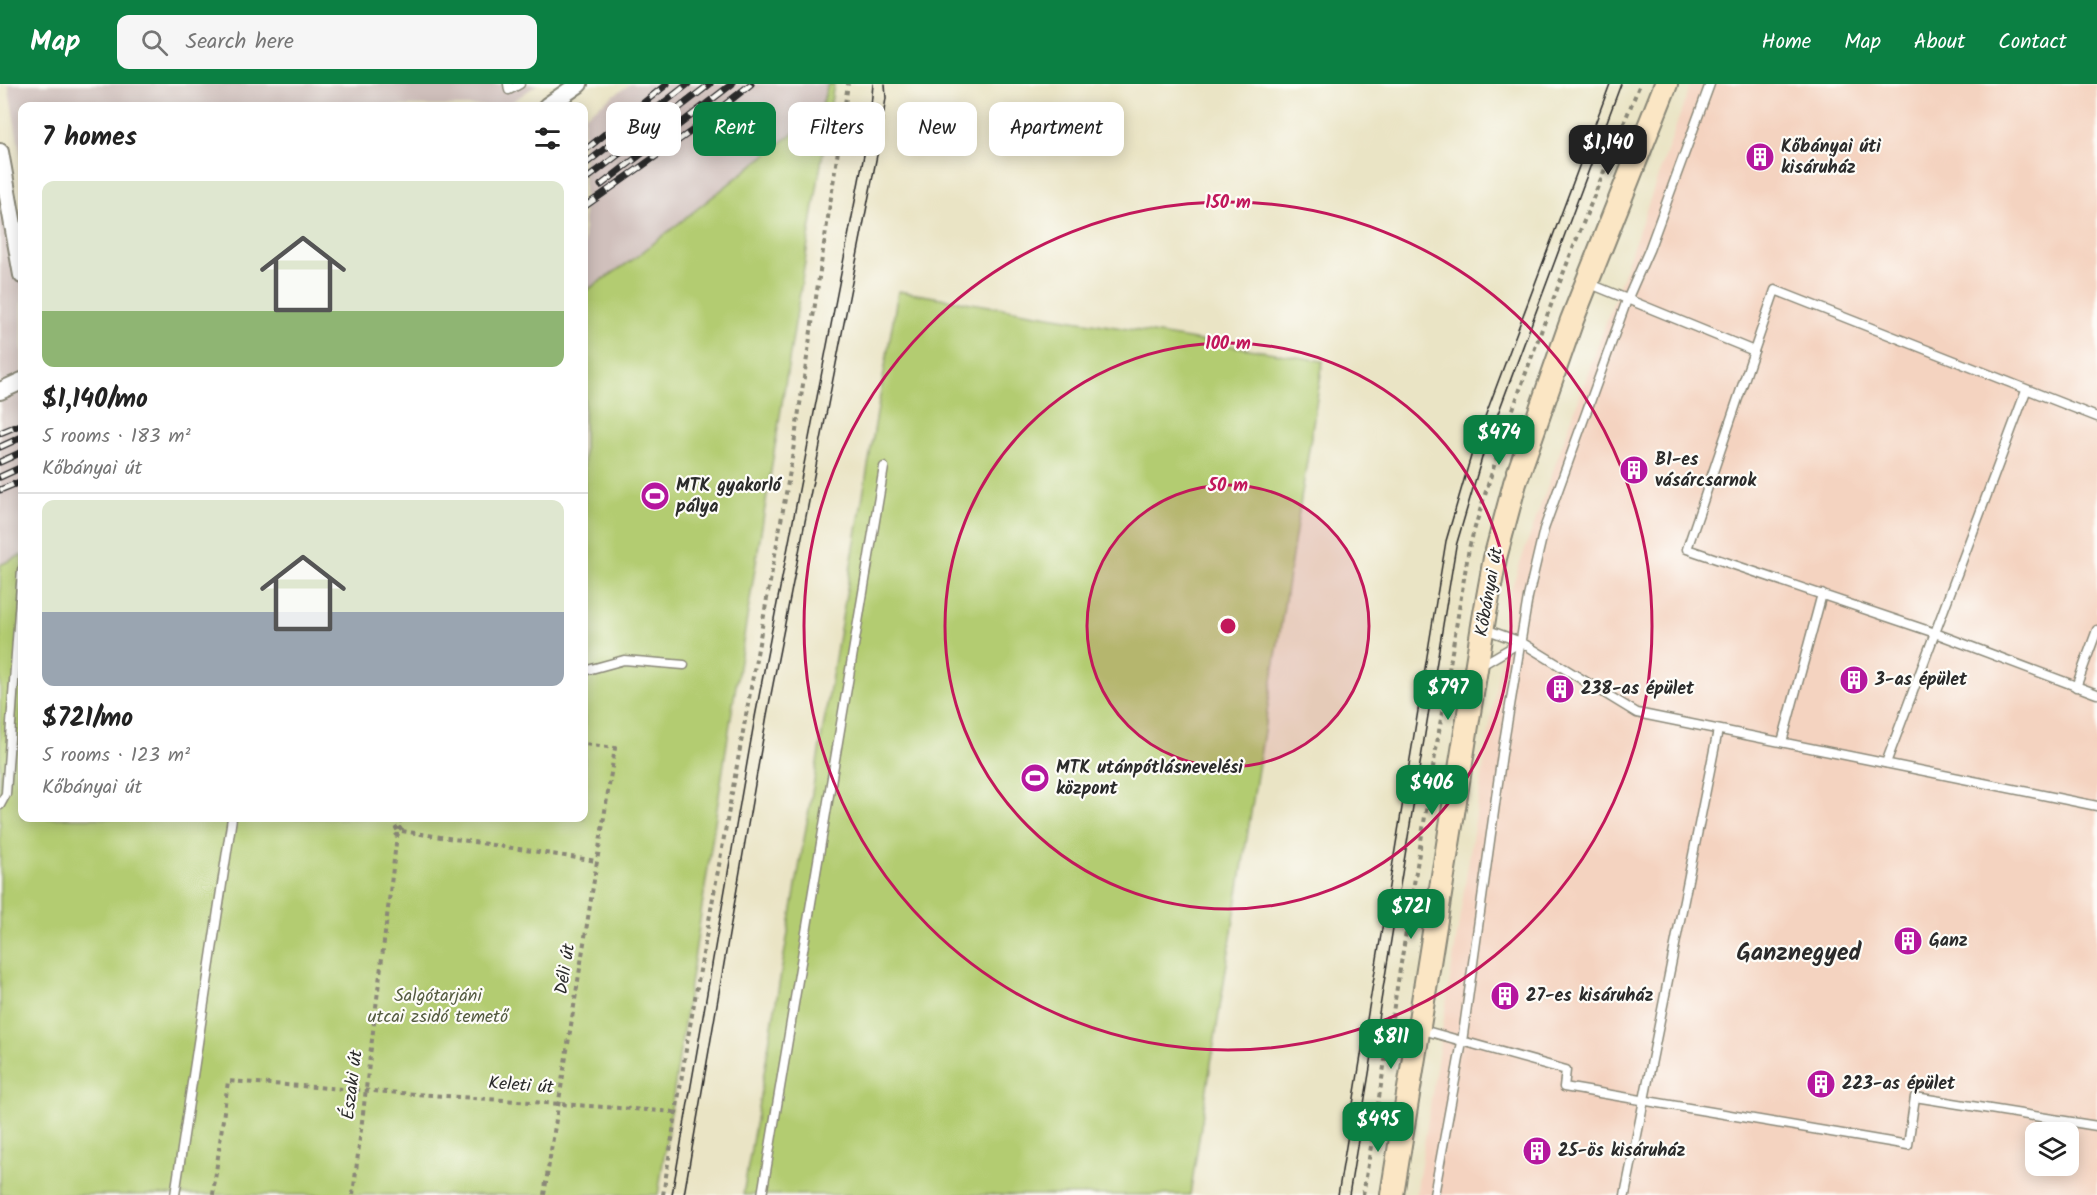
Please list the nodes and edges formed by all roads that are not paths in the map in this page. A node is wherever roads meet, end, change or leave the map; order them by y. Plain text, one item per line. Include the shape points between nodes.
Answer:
1 (508, 84) edge
2 (520, 84) edge
3 (579, 84) edge
4 (1666, 84) edge
5 (1710, 84) edge
6 (553, 102) edge
7 (0, 152) edge
8 (18, 253) edge
9 (1588, 283) junction
10 (1627, 300) junction
11 (1754, 351) junction
12 (18, 383) edge
13 (0, 391) edge
14 (2026, 391) junction
15 (2097, 417) edge
16 (884, 467) dead end
17 (1822, 594) junction
18 (18, 626) edge
19 (1483, 628) junction
20 (2097, 630) edge
21 (1935, 633) junction
22 (1521, 642) junction
23 (684, 665) dead end
24 (1477, 668) junction
25 (588, 670) edge
26 (2076, 687) junction
27 (2097, 694) edge
28 (1718, 730) junction
29 (1782, 742) junction
30 (1886, 763) junction
31 (0, 805) edge
32 (2097, 806) edge
33 (231, 822) edge
34 (1418, 1028) junction
35 (1462, 1042) junction
36 (1642, 1099) junction
37 (2097, 1126) edge
38 (175, 1195) edge
39 (762, 1195) edge
40 (1392, 1195) edge
41 (1434, 1195) edge
42 (1625, 1195) edge

1 - 2 lane via 509,90
3 - 6 street
4 - 9 main road, Kőbányai út
5 - 10 lane
7 - 8 street
9 - 10 lane
9 - 19 main road, Kőbányai út via 1515,483 1497,547
10 - 11 lane
10 - 22 lane via 1544,529
11 - 14 lane via 1775,290
11 - 17 lane via 1687,549
12 - 13 street
14 - 15 lane
14 - 21 lane
16 - 39 lane
17 - 21 lane
17 - 29 lane
18 - 31 lane via 6,794
19 - 22 lane
19 - 24 main road, Kőbányai út
20 - 26 lane
21 - 26 lane
21 - 30 lane
22 - 24 lane
22 - 28 lane via 1637,713
22 - 35 lane
23 - 25 lane via 624,660
24 - 34 main road, Kőbányai út
26 - 27 lane
28 - 29 lane
28 - 36 lane
29 - 30 lane
30 - 32 lane
33 - 38 lane
34 - 35 lane
34 - 40 main road, Kőbányai út
35 - 36 lane via 1566,1070 1564,1087
35 - 41 lane
36 - 37 lane via 1908,1145 1915,1097
36 - 42 lane

